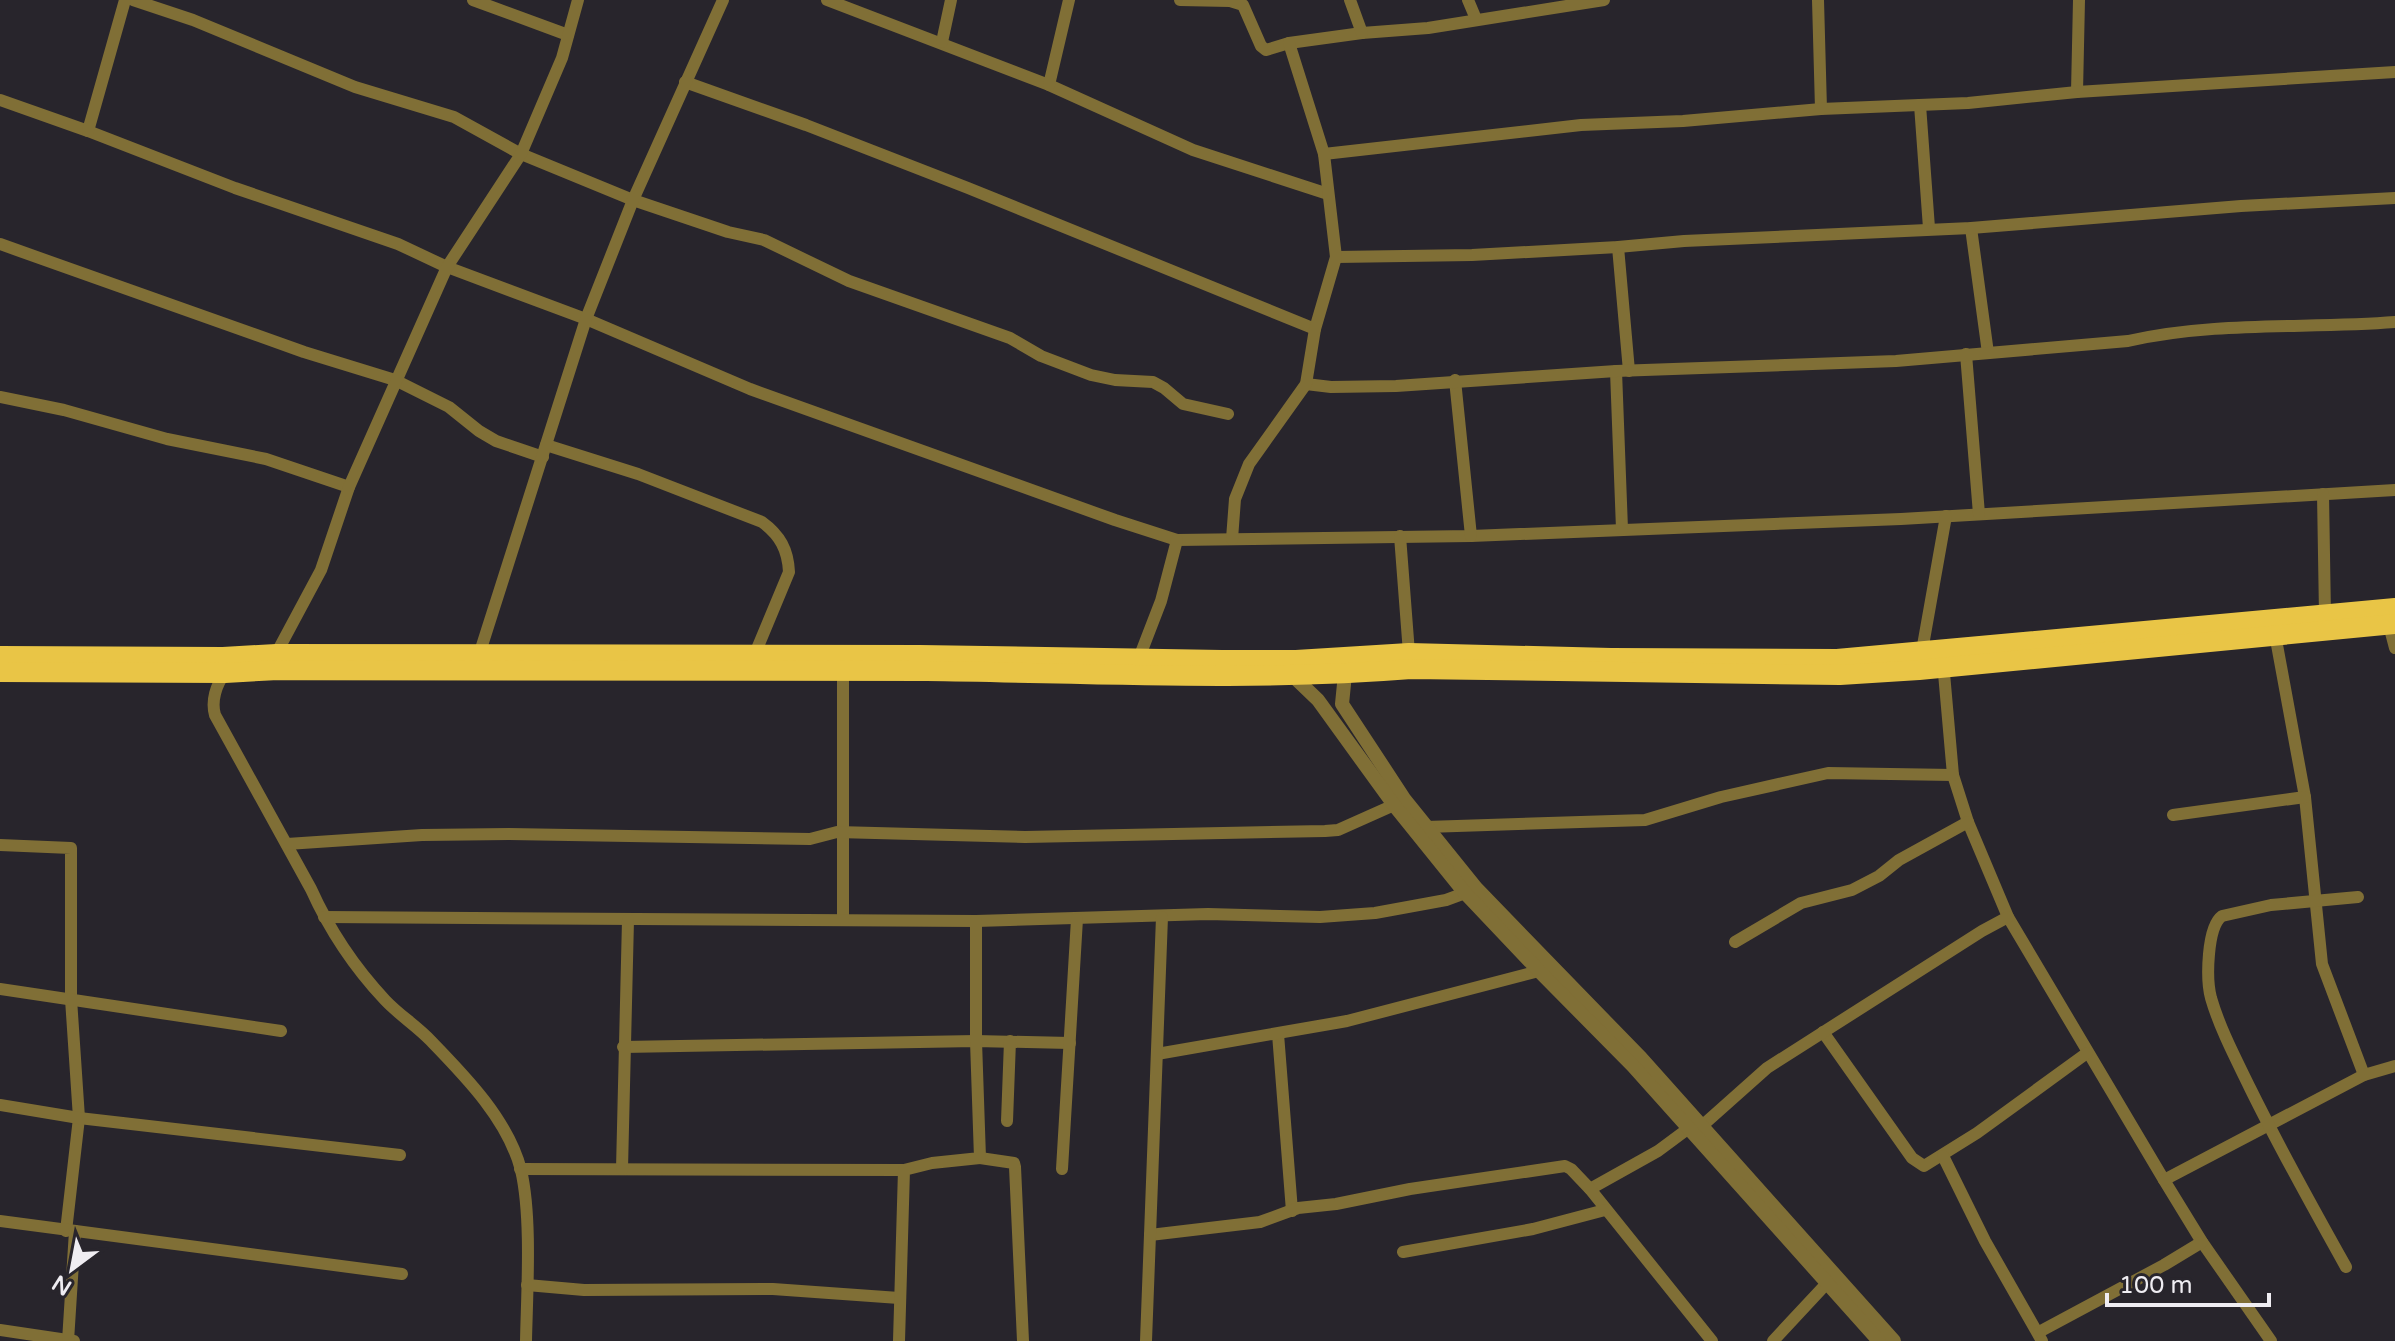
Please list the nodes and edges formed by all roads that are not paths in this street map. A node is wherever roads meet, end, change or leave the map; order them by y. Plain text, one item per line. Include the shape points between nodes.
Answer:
1 (125, 0) edge
2 (133, 0) edge
3 (473, 0) edge
4 (578, 0) edge
5 (723, 0) edge
6 (827, 0) edge
7 (951, 0) edge
8 (1069, 0) edge
9 (1180, 0) edge
10 (1350, 0) edge
11 (1468, 0) edge
12 (1818, 0) edge
13 (2079, 0) edge
14 (1598, 1) edge
15 (1476, 19) junction
16 (1362, 33) junction
17 (568, 35) junction
18 (942, 42) junction
19 (1289, 43) junction
20 (2395, 72) edge
21 (685, 82) junction
22 (1049, 85) junction
23 (2077, 92) junction
24 (0, 100) edge
25 (1920, 105) junction
26 (1821, 109) junction
27 (88, 131) junction
28 (521, 154) junction
29 (1324, 154) junction
30 (1328, 194) junction
31 (2395, 198) edge
32 (633, 200) junction
33 (1929, 228) junction
34 (1971, 228) junction
35 (0, 244) edge
36 (1618, 247) junction
37 (1336, 257) junction
38 (447, 267) junction
39 (586, 319) junction
40 (2395, 322) edge
41 (1315, 329) junction
42 (1988, 353) junction
43 (1966, 354) junction
44 (1622, 371) junction
45 (395, 380) junction
46 (1455, 380) junction
47 (1306, 384) junction
48 (0, 397) edge
49 (1228, 414) dead end
50 (544, 451) junction
51 (349, 487) junction
52 (2395, 490) edge
53 (2323, 494) junction
54 (1979, 514) junction
55 (1946, 516) junction
56 (1622, 529) junction
57 (1400, 536) junction
58 (1471, 536) junction
59 (1232, 539) junction
60 (1177, 540) junction
61 (2325, 615) junction
62 (2393, 619) edge
63 (2275, 634) junction
64 (2395, 648) edge
65 (1409, 653) junction
66 (276, 654) junction
67 (479, 655) junction
68 (1936, 655) junction
69 (0, 656) edge
70 (754, 656) junction
71 (1139, 658) junction
72 (1522, 662) junction
73 (0, 672) edge
74 (843, 672) junction
75 (225, 673) junction
76 (1345, 674) junction
77 (1293, 676) junction
78 (1953, 775) junction
79 (2305, 797) junction
80 (1394, 805) junction
81 (2173, 815) dead end
82 (1968, 822) junction
83 (1426, 827) junction
84 (841, 832) junction
85 (287, 844) junction
86 (0, 845) edge
87 (1465, 893) junction
88 (2358, 897) dead end
89 (2316, 902) junction
90 (324, 917) junction
91 (1162, 917) junction
92 (2008, 917) junction
93 (843, 918) junction
94 (1077, 919) junction
95 (628, 920) junction
96 (976, 921) junction
97 (1735, 942) dead end
98 (1539, 971) junction
99 (0, 989) edge
100 (71, 999) junction
101 (281, 1031) dead end
102 (1823, 1032) junction
103 (1278, 1034) junction
104 (976, 1041) junction
105 (1010, 1041) junction
106 (1070, 1043) junction
107 (623, 1047) junction
108 (2087, 1053) junction
109 (1157, 1054) junction
110 (2395, 1066) edge
111 (2364, 1075) junction
112 (0, 1105) edge
113 (79, 1118) junction
114 (1007, 1121) dead end
115 (2268, 1125) junction
116 (1696, 1127) junction
117 (400, 1155) dead end
118 (1943, 1156) junction
119 (980, 1158) junction
120 (520, 1169) junction
121 (622, 1169) junction
122 (1062, 1169) dead end
123 (904, 1170) junction
124 (2164, 1180) junction
125 (1590, 1189) junction
126 (1605, 1210) junction
127 (1292, 1211) junction
128 (0, 1221) edge
129 (71, 1231) junction
130 (1150, 1235) junction
131 (2202, 1242) junction
132 (1403, 1252) dead end
133 (2346, 1267) dead end
134 (402, 1274) dead end
135 (1828, 1282) junction
136 (527, 1285) junction
137 (899, 1298) junction
138 (0, 1330) edge
139 (2040, 1336) edge
140 (2269, 1338) edge
141 (70, 1341) edge
142 (526, 1341) edge
143 (899, 1341) edge
144 (1023, 1341) edge
145 (1146, 1341) edge
146 (1712, 1341) edge
147 (1773, 1341) edge
148 (1879, 1341) edge
149 (1894, 1341) edge
150 (2254, 1341) edge

1 - 27 street
2 - 28 street via 355,87 454,117
3 - 17 street
4 - 17 street
5 - 21 street
6 - 18 street
7 - 18 street
8 - 22 street
9 - 19 street via 1237,2 1246,8 1266,50
10 - 16 street
11 - 15 street
12 - 26 street
13 - 23 street
14 - 15 street
15 - 16 street
16 - 19 street
17 - 28 street
18 - 22 street
19 - 29 street
20 - 23 street
21 - 32 street
21 - 41 street via 968,188
22 - 30 street via 1193,150
23 - 25 street
24 - 27 street
25 - 26 street
25 - 33 street
26 - 29 street via 1581,125
27 - 38 street via 398,244
28 - 32 street
28 - 38 street
29 - 30 street
30 - 37 street
31 - 34 street
32 - 39 street
32 - 49 street via 764,240 849,281 1010,338 1091,375 1153,382 1183,404
33 - 34 street
33 - 36 street
34 - 42 street
35 - 45 street
36 - 37 street
36 - 44 street
37 - 41 street
38 - 39 street
38 - 45 street
39 - 50 street
39 - 60 street via 750,389
40 - 42 street via 2244,325
41 - 47 street
42 - 43 street
43 - 44 street
43 - 54 street
44 - 46 street
44 - 56 street
45 - 50 street via 449,407 496,441
45 - 51 street
46 - 47 street via 1383,386
46 - 58 street
47 - 59 street via 1249,464 1235,499
48 - 51 street via 266,459
50 - 67 street
50 - 70 street via 638,474 762,522 773,531 784,546 789,572
51 - 66 street via 321,570
52 - 53 street
53 - 54 street
53 - 61 street
54 - 55 street
55 - 56 street
55 - 68 street
56 - 58 street
57 - 58 street
57 - 59 street
57 - 65 street
59 - 60 street
60 - 71 street
61 - 62 highway
61 - 68 highway
62 - 63 highway
62 - 64 street
63 - 68 highway
63 - 79 street
65 - 71 highway via 1296,660
65 - 72 highway
66 - 67 highway
66 - 69 highway
67 - 70 highway
68 - 72 highway
68 - 78 street
70 - 71 highway
72 - 76 highway
73 - 75 highway
74 - 75 highway
74 - 77 highway
74 - 84 street
75 - 85 street via 212,705 215,715
76 - 77 highway
76 - 83 street via 1342,704
77 - 80 street via 1318,700
78 - 82 street
78 - 83 street via 1828,773 1645,820
79 - 81 street
79 - 89 street
80 - 84 street via 1325,831 1055,837
80 - 87 street
82 - 92 street
82 - 97 street via 1852,890 1801,903
83 - 116 street via 1476,888 1641,1058
84 - 85 street via 810,839 509,834
84 - 93 street
85 - 90 street
86 - 100 street via 71,848
87 - 91 street via 1375,913
87 - 98 street
88 - 89 street
89 - 111 street via 2322,964
89 - 115 street via 2231,912 2216,921 2211,937 2210,996
90 - 95 street
90 - 120 street via 386,1001 431,1040 498,1117
91 - 94 street
91 - 109 street
92 - 102 street
92 - 108 street
93 - 95 street
93 - 96 street
94 - 96 street
94 - 106 street
95 - 107 street
96 - 104 street
98 - 103 street
98 - 116 street
99 - 100 street
100 - 101 street
100 - 113 street
102 - 116 street via 1767,1068
102 - 118 street via 1918,1164
103 - 109 street
103 - 127 street
104 - 105 street
104 - 107 street
104 - 119 street
105 - 106 street
105 - 114 street
106 - 122 street
107 - 121 street
108 - 118 street
108 - 124 street
109 - 130 street
110 - 111 street
111 - 115 street
112 - 113 street
113 - 117 street
113 - 129 street
115 - 124 street
115 - 133 street
116 - 125 street
116 - 135 street
116 - 149 street
118 - 139 street
119 - 123 street
119 - 144 street via 1015,1167
120 - 121 street
120 - 136 street
121 - 123 street
123 - 137 street
124 - 131 street
125 - 126 street
125 - 127 street via 1565,1166
126 - 132 street
126 - 146 street
127 - 130 street via 1260,1222
128 - 129 street
129 - 134 street
129 - 141 street
130 - 145 street
131 - 139 street
131 - 140 street
135 - 147 street
135 - 148 street
136 - 137 street via 584,1290 773,1289
136 - 142 street
137 - 143 street
138 - 141 street
140 - 150 street

